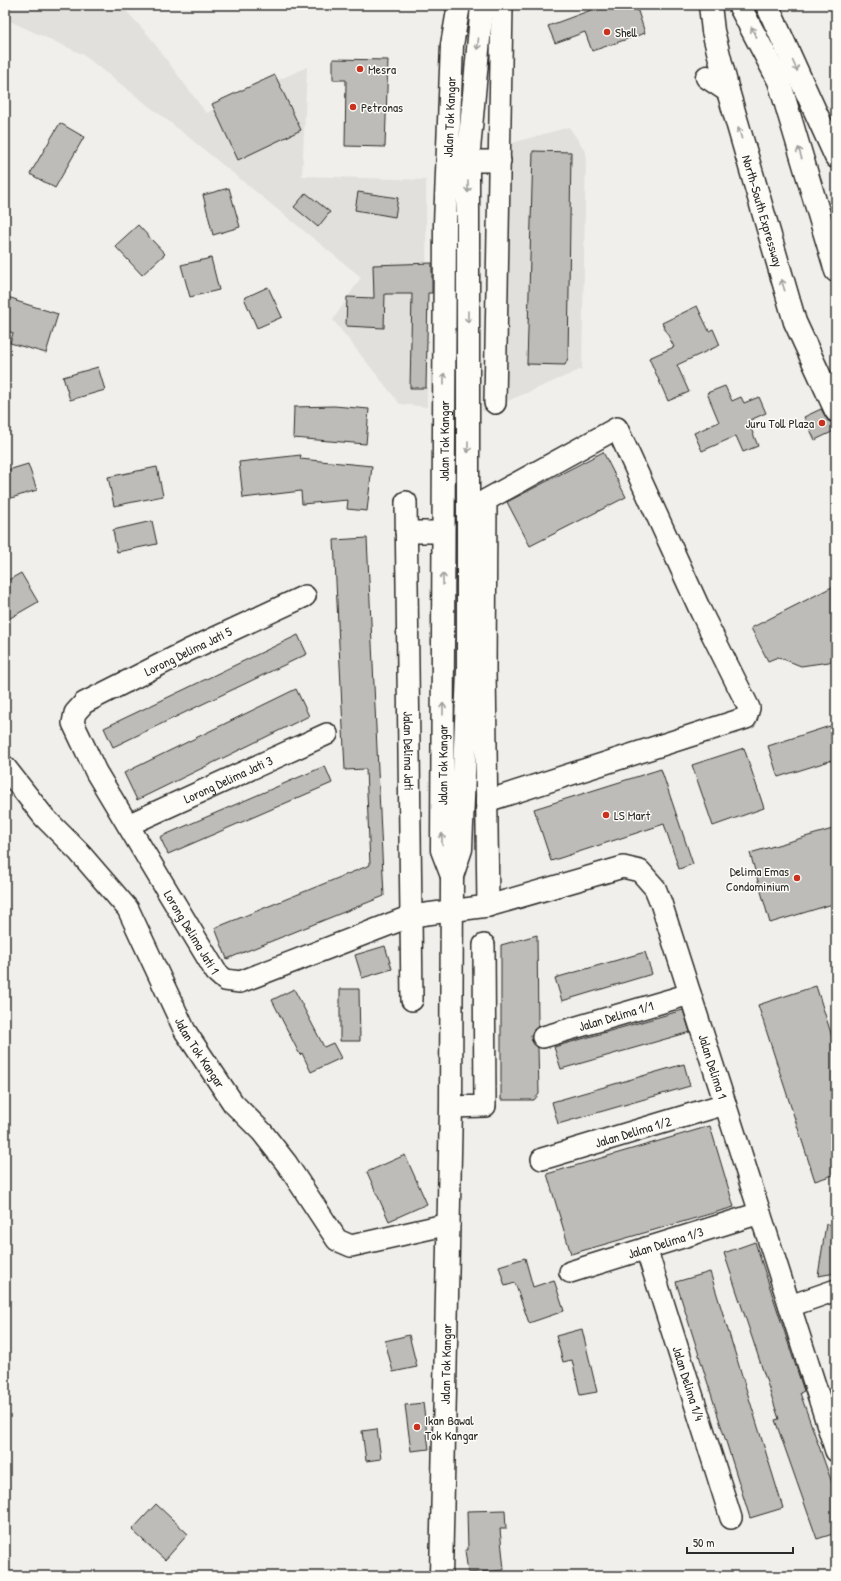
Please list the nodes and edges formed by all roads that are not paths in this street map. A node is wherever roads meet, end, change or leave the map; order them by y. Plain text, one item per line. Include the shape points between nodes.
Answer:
1 (459, 5) edge
2 (482, 5) edge
3 (502, 5) edge
4 (710, 5) edge
5 (739, 5) edge
6 (767, 5) edge
7 (707, 76) dead end
8 (728, 91) junction
9 (836, 157) edge
10 (468, 161) junction
11 (500, 161) junction
12 (836, 271) edge
13 (496, 403) dead end
14 (836, 411) edge
15 (406, 502) dead end
16 (406, 532) junction
17 (443, 532) junction
18 (305, 596) dead end
19 (477, 670) junction
20 (75, 713) joint
21 (327, 734) dead end
22 (5, 767) edge
23 (487, 801) junction
24 (128, 825) junction
25 (452, 876) junction
26 (488, 906) junction
27 (452, 911) junction
28 (411, 916) junction
29 (484, 945) dead end
30 (690, 994) junction
31 (412, 1000) dead end
32 (543, 1037) dead end
33 (725, 1104) junction
34 (451, 1107) junction
35 (542, 1159) dead end
36 (760, 1213) junction
37 (449, 1224) junction
38 (646, 1248) junction
39 (570, 1272) dead end
40 (836, 1290) edge
41 (790, 1306) junction
42 (836, 1451) edge
43 (731, 1518) dead end
44 (440, 1576) edge

17 -> 1 main road, Jalan Tok Kangar via 447,158 452,45
2 -> 10 main road, Jalan Tok Kangar
3 - 11 street
4 - 8 main road, North–South Expressway via 713,31
12 -> 5 main road via 779,81
6 -> 9 main road
7 - 8 main road
14 -> 8 main road, North–South Expressway via 795,322
10 - 11 street
10 -> 19 main road, Jalan Tok Kangar
11 - 13 street
15 - 16 street, Jalan Delima Jati
16 - 17 street
16 - 28 street, Jalan Delima Jati
25 -> 17 main road, Jalan Tok Kangar via 442,850
18 - 20 street, Lorong Delima Jati 5 via 84,703
19 - 23 street
19 - 23 street via 486,500 617,428 701,612 749,708 749,714 746,718
19 - 25 main road, Jalan Tok Kangar via 461,849
20 - 24 street, Lorong Delima Jati 1 via 73,723 96,772
21 - 24 street, Lorong Delima Jati 3
22 - 37 street, Jalan Tok Kangar via 44,817 78,851 128,909 185,1032 233,1103 262,1132 287,1164 337,1240 351,1246
23 - 26 street
24 - 28 street, Lorong Delima Jati 1 via 216,972 225,980 240,982
25 - 27 main road, Jalan Tok Kangar
26 - 27 street, Jalan Delima 1
26 - 30 street, Jalan Delima 1 via 623,867 640,871 655,888
27 - 28 street, Lorong Delima Jati 1
27 - 34 main road, Jalan Tok Kangar
28 - 31 street, Jalan Delima Jati
29 - 34 street via 485,1106
30 - 32 street, Jalan Delima 1/1
30 - 33 street, Jalan Delima 1
33 - 35 street, Jalan Delima 1/2
33 - 36 street, Jalan Delima 1
34 - 37 main road, Jalan Tok Kangar
36 - 38 street, Jalan Delima 1/3
36 - 41 street, Jalan Delima 1
37 - 44 main road, Jalan Tok Kangar
38 - 39 street, Jalan Delima 1/3
38 - 43 street, Jalan Delima 1/4
40 - 41 street
41 - 42 street, Jalan Delima 1

